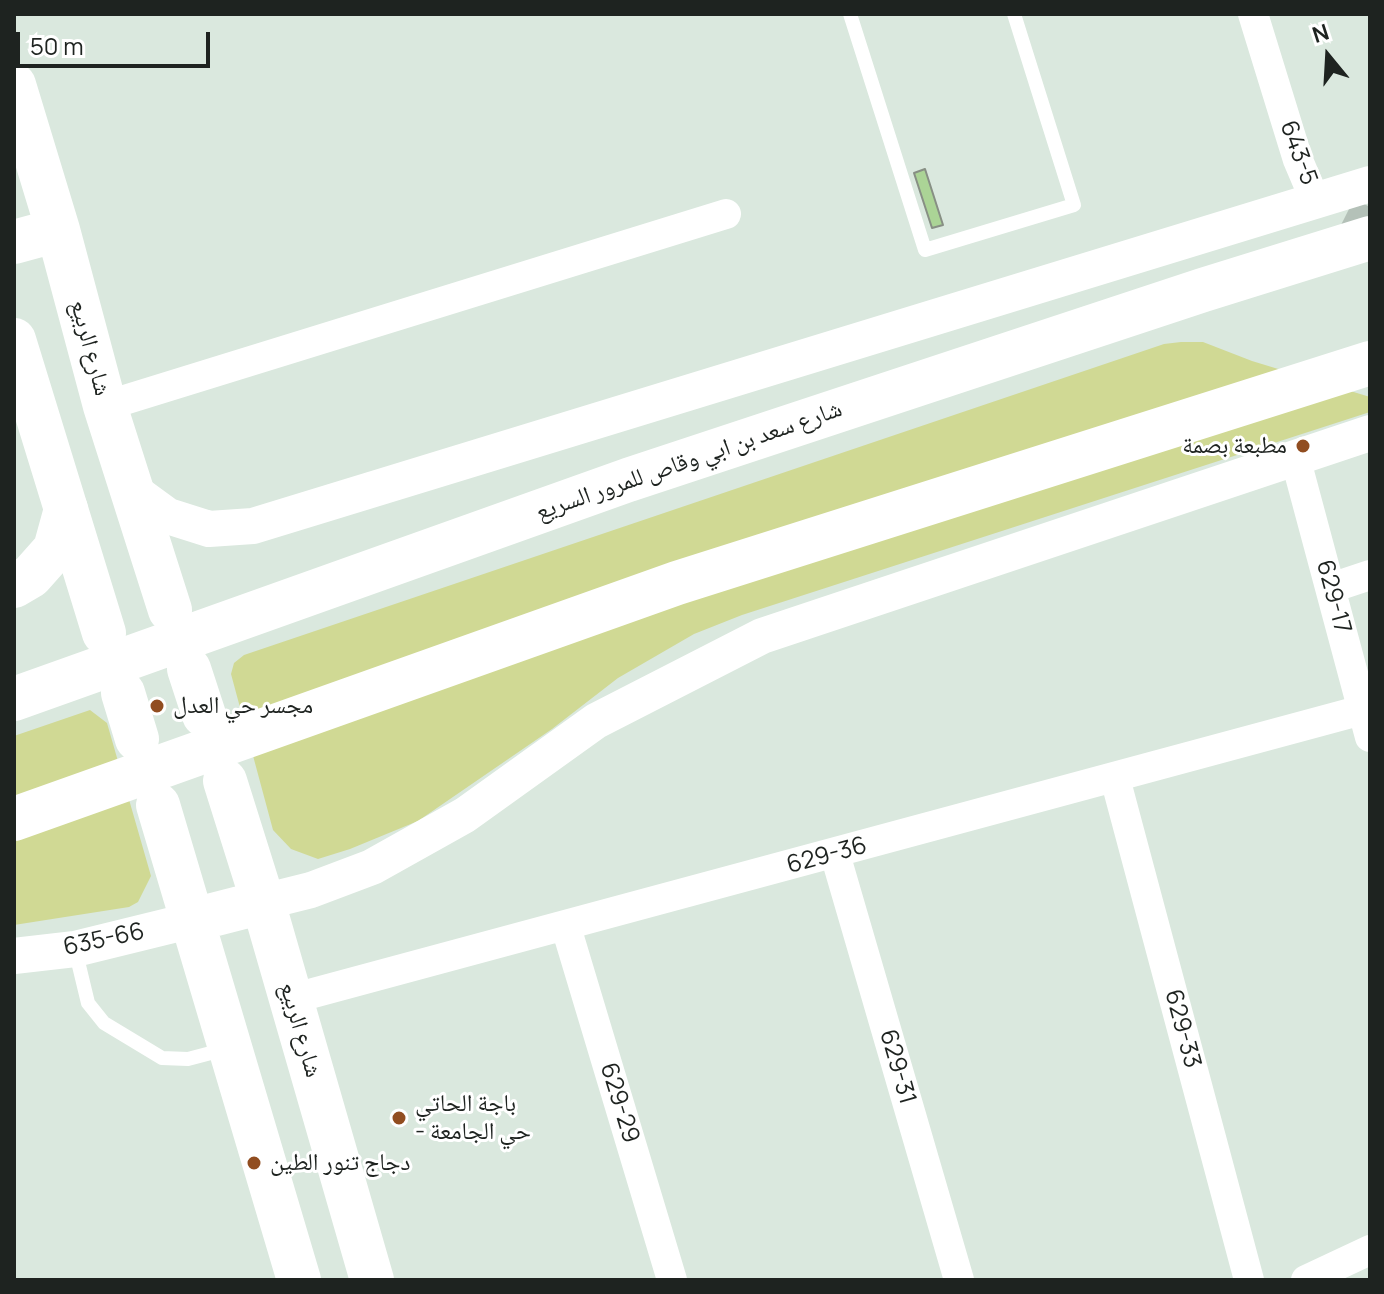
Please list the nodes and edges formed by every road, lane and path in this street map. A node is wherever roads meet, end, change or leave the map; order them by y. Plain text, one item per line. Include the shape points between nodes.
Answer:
1 (850, 14) edge
2 (1014, 14) edge
3 (1253, 14) edge
4 (14, 85) edge
5 (1370, 184) edge
6 (726, 214) dead end
7 (1344, 218) edge
8 (58, 230) junction
9 (14, 242) edge
10 (14, 340) edge
11 (1370, 363) edge
12 (105, 406) junction
13 (1370, 433) edge
14 (1295, 457) junction
15 (131, 489) junction
16 (66, 509) junction
17 (1370, 575) edge
18 (14, 586) edge
19 (1331, 588) junction
20 (170, 610) dead end
21 (104, 633) dead end
22 (189, 669) dead end
23 (123, 693) dead end
24 (14, 699) edge
25 (204, 715) dead end
26 (1366, 724) edge
27 (137, 739) dead end
28 (1115, 778) junction
29 (225, 781) dead end
30 (158, 805) dead end
31 (14, 819) edge
32 (835, 854) junction
33 (263, 902) junction
34 (193, 920) junction
35 (566, 927) junction
36 (75, 949) junction
37 (14, 956) edge
38 (291, 999) junction
39 (232, 1048) junction
40 (1370, 1250) edge
41 (299, 1280) edge
42 (372, 1280) edge
43 (672, 1280) edge
44 (959, 1280) edge
45 (1249, 1280) edge
46 (1306, 1280) edge

1 - 2 lane via 925,250 1074,205
3 - 7 street, 643-5 via 1298,160
4 - 8 main road, شارع الربيع
5 - 7 street
6 - 12 street
7 - 15 street via 253,526 195,525 168,516
7 - 24 main road, شارع سعد بن ابي وقاص للمرور السريع via 1203,290 628,480
8 - 9 main road
8 - 12 main road, شارع الربيع
10 - 16 main road
11 - 31 main road via 677,583
12 - 15 main road, شارع الربيع
13 - 14 street
14 - 19 street, 629-17
14 - 33 street via 762,636 596,721 465,815 372,867
15 - 20 main road, شارع الربيع
16 - 18 main road via 55,549
16 - 21 main road
17 - 19 street
19 - 26 street, 629-17
22 - 25 main road
23 - 27 main road
26 - 28 street, 629-36
28 - 32 street, 629-36
28 - 45 street, 629-33
29 - 33 main road, شارع الربيع
30 - 34 main road
32 - 35 street, 629-36
32 - 44 street, 629-31
33 - 34 main road
33 - 38 main road, شارع الربيع
34 - 36 street, 635-66
34 - 39 main road
35 - 38 street, 629-36
35 - 43 street, 629-29
36 - 37 street, 635-66
36 - 39 lane via 84,992 95,1014 150,1053 175,1060
38 - 42 main road, شارع الربيع
39 - 41 main road
40 - 46 street

